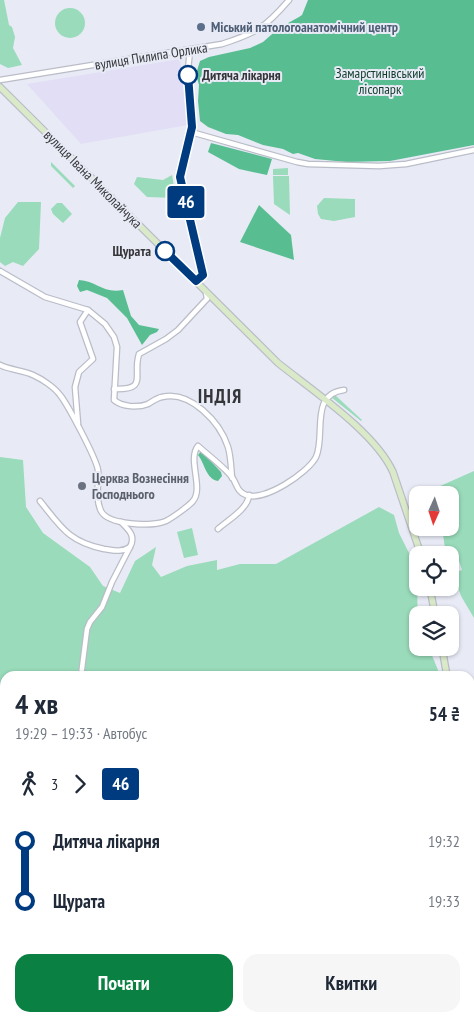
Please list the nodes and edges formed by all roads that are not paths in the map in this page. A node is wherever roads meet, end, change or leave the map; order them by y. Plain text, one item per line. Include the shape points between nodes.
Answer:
1 (289, 0) edge
2 (190, 50) junction
3 (0, 80) edge
4 (0, 87) edge
5 (191, 132) junction
6 (474, 150) edge
7 (0, 271) edge
8 (196, 281) junction
9 (206, 293) junction
10 (88, 310) junction
11 (0, 365) edge
12 (114, 389) junction
13 (344, 390) dead end
14 (325, 401) junction
15 (78, 426) junction
16 (232, 478) junction
17 (249, 495) junction
18 (40, 501) dead end
19 (121, 522) junction
20 (218, 529) dead end
21 (418, 546) edge
22 (130, 547) junction
23 (443, 656) edge
24 (82, 671) edge
25 (446, 671) edge

1 - 2 street, вулиця Пилипа Орлика via 268,23 249,35
2 - 3 street, вулиця Пилипа Орлика
2 - 5 street
4 - 8 street, вулиця Івана Миколайчука
5 - 6 street via 308,164 406,164
5 - 8 street via 180,177 203,275
7 - 10 street via 45,297
8 - 9 street, вулиця Івана Миколайчука
9 - 12 street via 204,302 178,330 139,354 134,386
9 - 14 street, вулиця Івана Миколайчука via 278,363
10 - 12 street via 105,324 116,341
10 - 15 street via 80,322 93,359 79,372 75,387
11 - 15 street via 33,375 46,383 60,395
12 - 16 street via 114,400 128,406 143,406 167,396 183,398 196,405 224,436
13 - 14 street
14 - 17 street via 317,455 311,465 276,490
14 - 21 street, вулиця Івана Миколайчука via 373,442 389,462
15 - 19 street via 98,468 100,510 108,518
16 - 17 street via 238,489
16 - 19 street via 198,446 194,466 197,492 194,500 166,521 150,524
17 - 20 street via 248,503
18 - 22 street via 69,536 89,546 117,551
19 - 22 street via 133,537
22 - 24 street via 102,607 90,622
23 - 25 street

